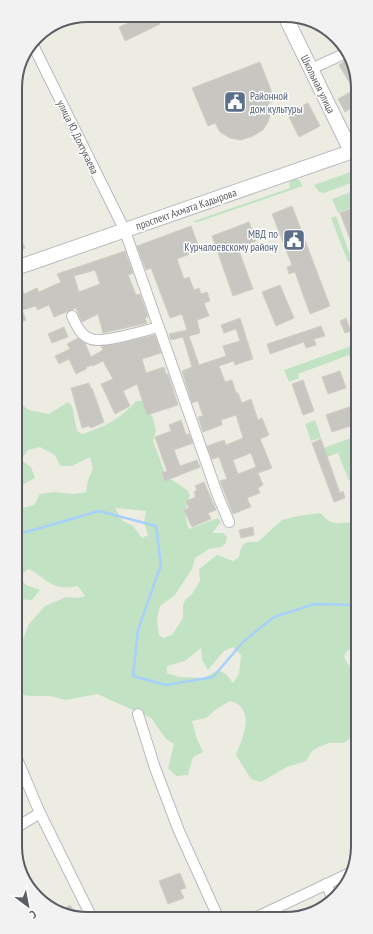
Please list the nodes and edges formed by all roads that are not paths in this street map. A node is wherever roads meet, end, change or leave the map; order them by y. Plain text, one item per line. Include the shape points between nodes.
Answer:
1 (288, 22) edge
2 (35, 49) edge
3 (342, 55) edge
4 (311, 69) junction
5 (351, 147) edge
6 (351, 152) edge
7 (125, 231) junction
8 (22, 266) edge
9 (72, 316) dead end
10 (159, 326) junction
11 (229, 522) dead end
12 (138, 714) dead end
13 (22, 772) edge
14 (40, 813) junction
15 (22, 824) edge
16 (343, 876) edge
17 (326, 884) junction
18 (331, 894) edge
19 (89, 912) edge
20 (216, 912) edge
21 (267, 912) edge

1 - 4 main road, Школьная улица
2 - 7 street, улица Ю. Дохтукаева
3 - 4 street
4 - 5 main road, Школьная улица
6 - 7 main road, проспект Ахмата Кадырова
7 - 8 main road, проспект Ахмата Кадырова
7 - 10 street, улица Ю. Дохтукаева
9 - 10 street via 76,326 92,340 104,340
10 - 11 street, улица Ю. Дохтукаева
12 - 20 street via 179,831
13 - 14 street
14 - 15 street
14 - 19 street
16 - 17 street
17 - 18 street
17 - 21 street

